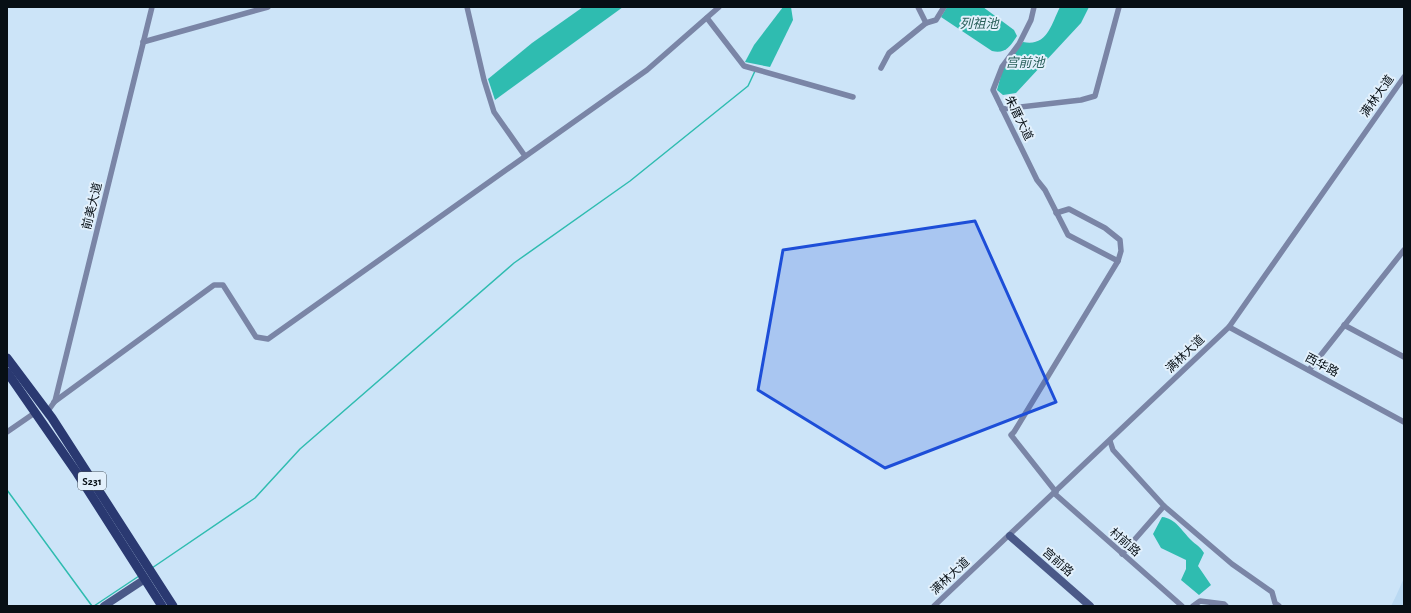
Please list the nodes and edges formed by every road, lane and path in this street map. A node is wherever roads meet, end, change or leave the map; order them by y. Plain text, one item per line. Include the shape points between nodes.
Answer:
1 (152, 7) edge
2 (268, 7) edge
3 (467, 7) edge
4 (719, 7) edge
5 (918, 7) edge
6 (944, 7) edge
7 (1034, 7) edge
8 (1119, 7) edge
9 (707, 18) junction
10 (926, 23) junction
11 (143, 42) junction
12 (881, 68) dead end
13 (1404, 77) edge
14 (853, 97) dead end
15 (1002, 109) junction
16 (525, 156) junction
17 (1057, 215) junction
18 (1404, 250) edge
19 (1118, 261) junction
20 (1344, 325) junction
21 (1229, 327) junction
22 (1404, 357) edge
23 (7, 358) edge
24 (1309, 370) junction
25 (7, 372) edge
26 (54, 402) junction
27 (50, 408) dead end
28 (36, 412) junction
29 (1404, 422) edge
30 (7, 432) edge
31 (1110, 441) junction
32 (1055, 493) junction
33 (1164, 506) junction
34 (1010, 536) junction
35 (1122, 554) junction
36 (145, 579) junction
37 (104, 606) edge
38 (162, 606) edge
39 (174, 606) edge
40 (934, 606) edge
41 (1090, 606) edge
42 (1182, 606) edge
43 (1193, 606) edge
44 (1226, 606) edge
45 (1279, 606) edge

1 - 11 street, 前美大道
2 - 11 street
3 - 16 street via 494,112
4 - 9 street
5 - 10 street
6 - 10 street via 936,20
7 - 15 street, 朱厝大道 via 1031,20 1019,44 1002,67 993,90
8 - 15 street via 1095,96 1081,100
9 - 14 street via 744,66
9 - 16 street via 647,70
10 - 12 street via 888,53
11 - 26 street, 前美大道
13 - 21 street, 满林大道
15 - 17 street, 朱厝大道
16 - 26 street via 268,339 256,337 223,285 214,285
17 - 19 street, 朱厝大道 via 1068,235
17 - 19 street via 1069,209 1105,228 1120,240 1121,251
18 - 20 street
19 - 32 street, 村前路 via 1096,301 1011,435
20 - 22 street
20 - 24 street
21 - 24 street, 西华路
21 - 31 street, 满林大道
23 - 39 main road, S231 via 52,418
24 - 29 street, 西华路
25 - 28 main road, S231
26 - 27 street, 前美大道
28 - 30 street
28 - 36 main road, S231
31 - 32 street, 满林大道
31 - 33 street via 1113,450
32 - 34 street, 满林大道
32 - 35 street, 村前路
33 - 35 street
33 - 45 street via 1232,564 1272,592 1275,603
34 - 40 street, 满林大道
34 - 41 street, 宫前路
35 - 42 street, 村前路
36 - 37 street
36 - 38 main road, S231
43 - 44 street via 1200,601

